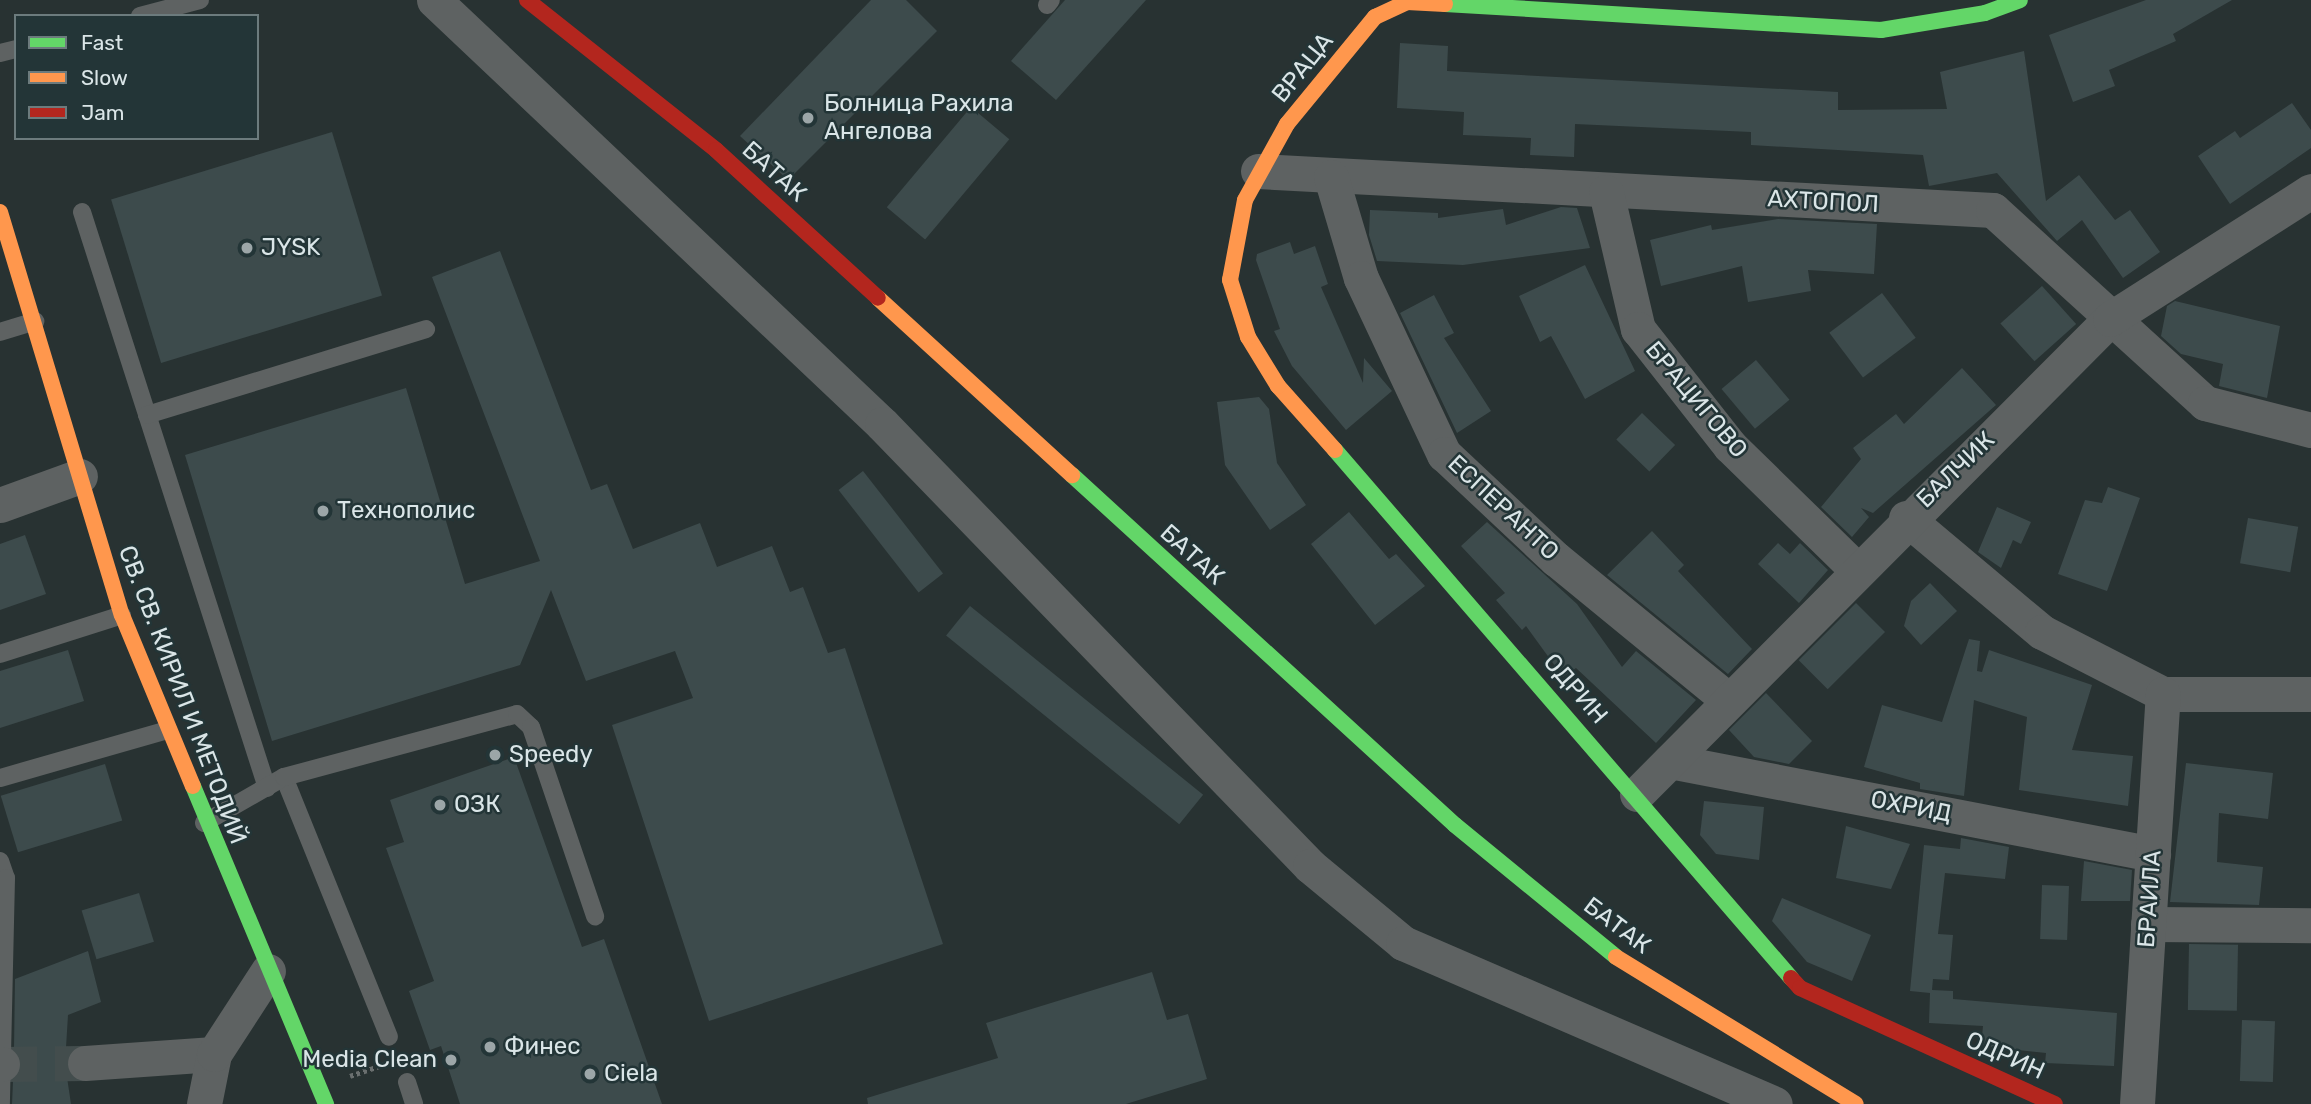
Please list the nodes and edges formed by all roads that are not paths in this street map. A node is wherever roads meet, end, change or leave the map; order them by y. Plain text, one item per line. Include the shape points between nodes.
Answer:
1 (200, 0) edge
2 (434, 0) edge
3 (527, 0) edge
4 (2020, 0) edge
5 (148, 14) edge
6 (1258, 171) junction
7 (1331, 177) junction
8 (2311, 191) edge
9 (1606, 192) junction
10 (0, 212) edge
11 (82, 212) dead end
12 (2110, 320) junction
13 (35, 321) junction
14 (426, 330) dead end
15 (0, 331) edge
16 (147, 415) junction
17 (2311, 430) edge
18 (79, 476) junction
19 (0, 505) edge
20 (1906, 518) junction
21 (1856, 569) junction
22 (122, 614) junction
23 (0, 654) edge
24 (2163, 694) junction
25 (2311, 694) edge
26 (1728, 700) junction
27 (167, 730) junction
28 (1670, 761) junction
29 (285, 777) junction
30 (0, 778) edge
31 (267, 788) junction
32 (1637, 794) junction
33 (204, 823) junction
34 (2152, 854) junction
35 (0, 861) edge
36 (595, 916) dead end
37 (2148, 924) junction
38 (2311, 925) edge
39 (268, 971) junction
40 (389, 1037) dead end
41 (214, 1054) junction
42 (85, 1063) tunnel mouth
43 (1, 1064) edge
44 (407, 1082) dead end
45 (323, 1096) edge
46 (1, 1104) edge
47 (204, 1104) edge
48 (414, 1104) edge
49 (1775, 1104) edge
50 (1856, 1104) edge
51 (2055, 1104) edge
52 (2137, 1104) edge

1 - 5 lane
2 - 49 street via 882,424 1310,866 1402,943
3 - 50 street, БАТАК via 716,150 1455,825 1615,956
4 - 6 street, ВРАЦА via 1985,13 1881,30 1407,2 1375,17 1287,124
6 - 7 street, АХТОПОЛ
6 - 32 street, ОДРИН via 1245,200 1230,280 1254,347 1278,386
7 - 9 street, АХТОПОЛ
7 - 26 street, ЕСПЕРАНТО via 1360,278 1444,454 1556,559
8 - 12 street, БАЛЧИК
9 - 12 street, АХТОПОЛ via 1993,210
9 - 21 street, БРАЦИГОВО via 1638,329 1730,446
10 - 13 street, СВ. СВ. КИРИЛ И МЕТОДИЙ
11 - 16 lane
12 - 17 street, АХТОПОЛ via 2205,403
12 - 20 street, БАЛЧИК
13 - 15 lane
13 - 18 street, СВ. СВ. КИРИЛ И МЕТОДИЙ
14 - 16 lane
16 - 31 lane
18 - 19 street
18 - 22 street, СВ. СВ. КИРИЛ И МЕТОДИЙ
20 - 21 street, БАЛЧИК
20 - 24 street via 2042,632
21 - 26 street, БАЛЧИК
22 - 23 lane
22 - 27 street, СВ. СВ. КИРИЛ И МЕТОДИЙ
24 - 25 street
24 - 34 street, БРАИЛА
26 - 28 street, БАЛЧИК
27 - 30 lane
27 - 33 street, СВ. СВ. КИРИЛ И МЕТОДИЙ
28 - 32 street, БАЛЧИК
28 - 34 street, ОХРИД
29 - 31 lane
29 - 36 lane via 459,725 517,714 531,727
29 - 40 lane
31 - 33 lane
32 - 51 street, ОДРИН via 1800,988
33 - 39 street, СВ. СВ. КИРИЛ И МЕТОДИЙ
34 - 37 street, БРАИЛА
35 - 43 lane via 6,878
37 - 38 street
37 - 52 street, БРАИЛА
39 - 41 street
39 - 45 street, СВ. СВ. КИРИЛ И МЕТОДИЙ
41 - 42 street
41 - 47 street
43 - 46 lane
44 - 48 lane

